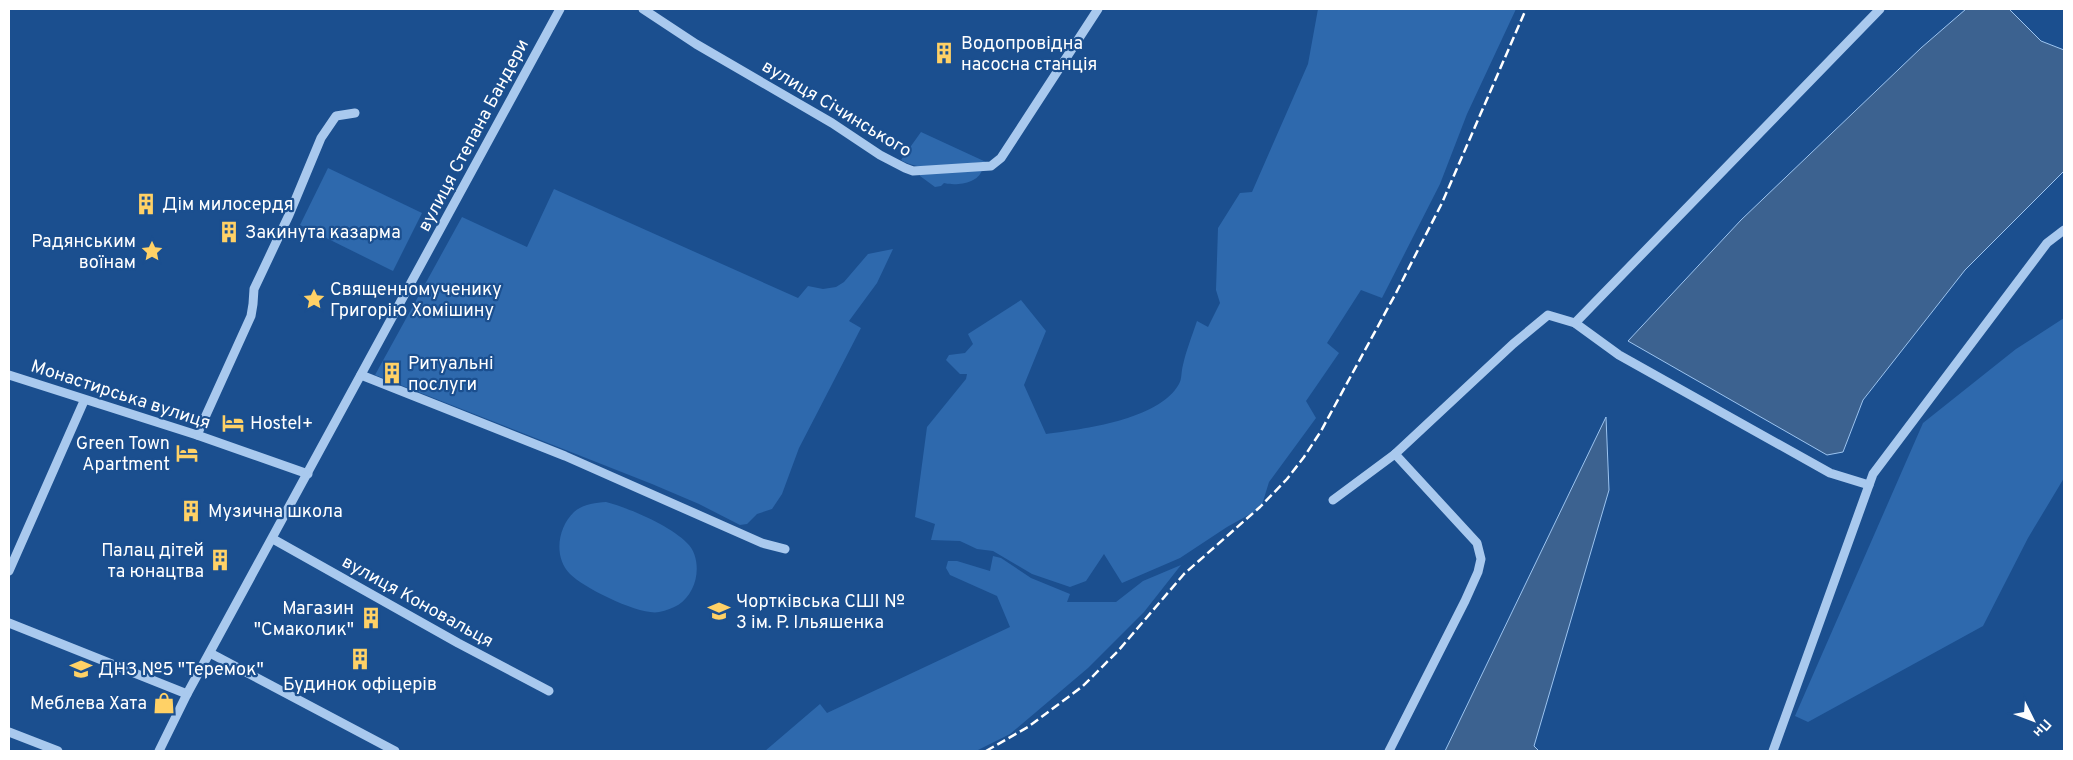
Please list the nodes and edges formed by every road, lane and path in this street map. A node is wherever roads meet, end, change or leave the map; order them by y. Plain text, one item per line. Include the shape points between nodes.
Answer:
1 (560, 9) edge
2 (643, 9) edge
3 (1098, 9) edge
4 (1880, 9) edge
5 (354, 114) dead end
6 (2064, 230) edge
7 (1575, 324) junction
8 (9, 375) edge
9 (361, 375) junction
10 (84, 400) junction
11 (197, 435) junction
12 (1395, 454) junction
13 (308, 474) junction
14 (1869, 485) junction
15 (1333, 500) dead end
16 (273, 539) junction
17 (786, 549) dead end
18 (9, 571) edge
19 (9, 623) edge
20 (210, 653) junction
21 (549, 690) dead end
22 (187, 694) junction
23 (9, 732) edge
24 (58, 751) edge
25 (159, 751) edge
26 (395, 751) edge
27 (1389, 751) edge
28 (1773, 751) edge

1 - 9 street, вулиця Степана Бандери
2 - 3 street, вулиця Січинського via 880,155 913,171 992,166 1002,158
4 - 7 street
5 - 11 street via 336,116 321,138 254,289 251,316
6 - 14 street via 2047,243 1873,474
7 - 12 street via 1548,315 1512,344
7 - 14 street via 1619,354 1830,473
8 - 10 street, Монастирська вулиця
9 - 13 street, вулиця Степана Бандери
9 - 17 street via 565,456 762,543
10 - 11 street, Монастирська вулиця
10 - 18 street
11 - 13 street, Монастирська вулиця
12 - 15 street
12 - 27 street via 1477,543 1481,559 1465,602
13 - 16 street, вулиця Степана Бандери
14 - 28 street
16 - 20 street, вулиця Степана Бандери
16 - 21 street, вулиця Коновальця
19 - 22 street
20 - 22 street, вулиця Степана Бандери
20 - 26 street
22 - 25 street, вулиця Степана Бандери
23 - 24 street

